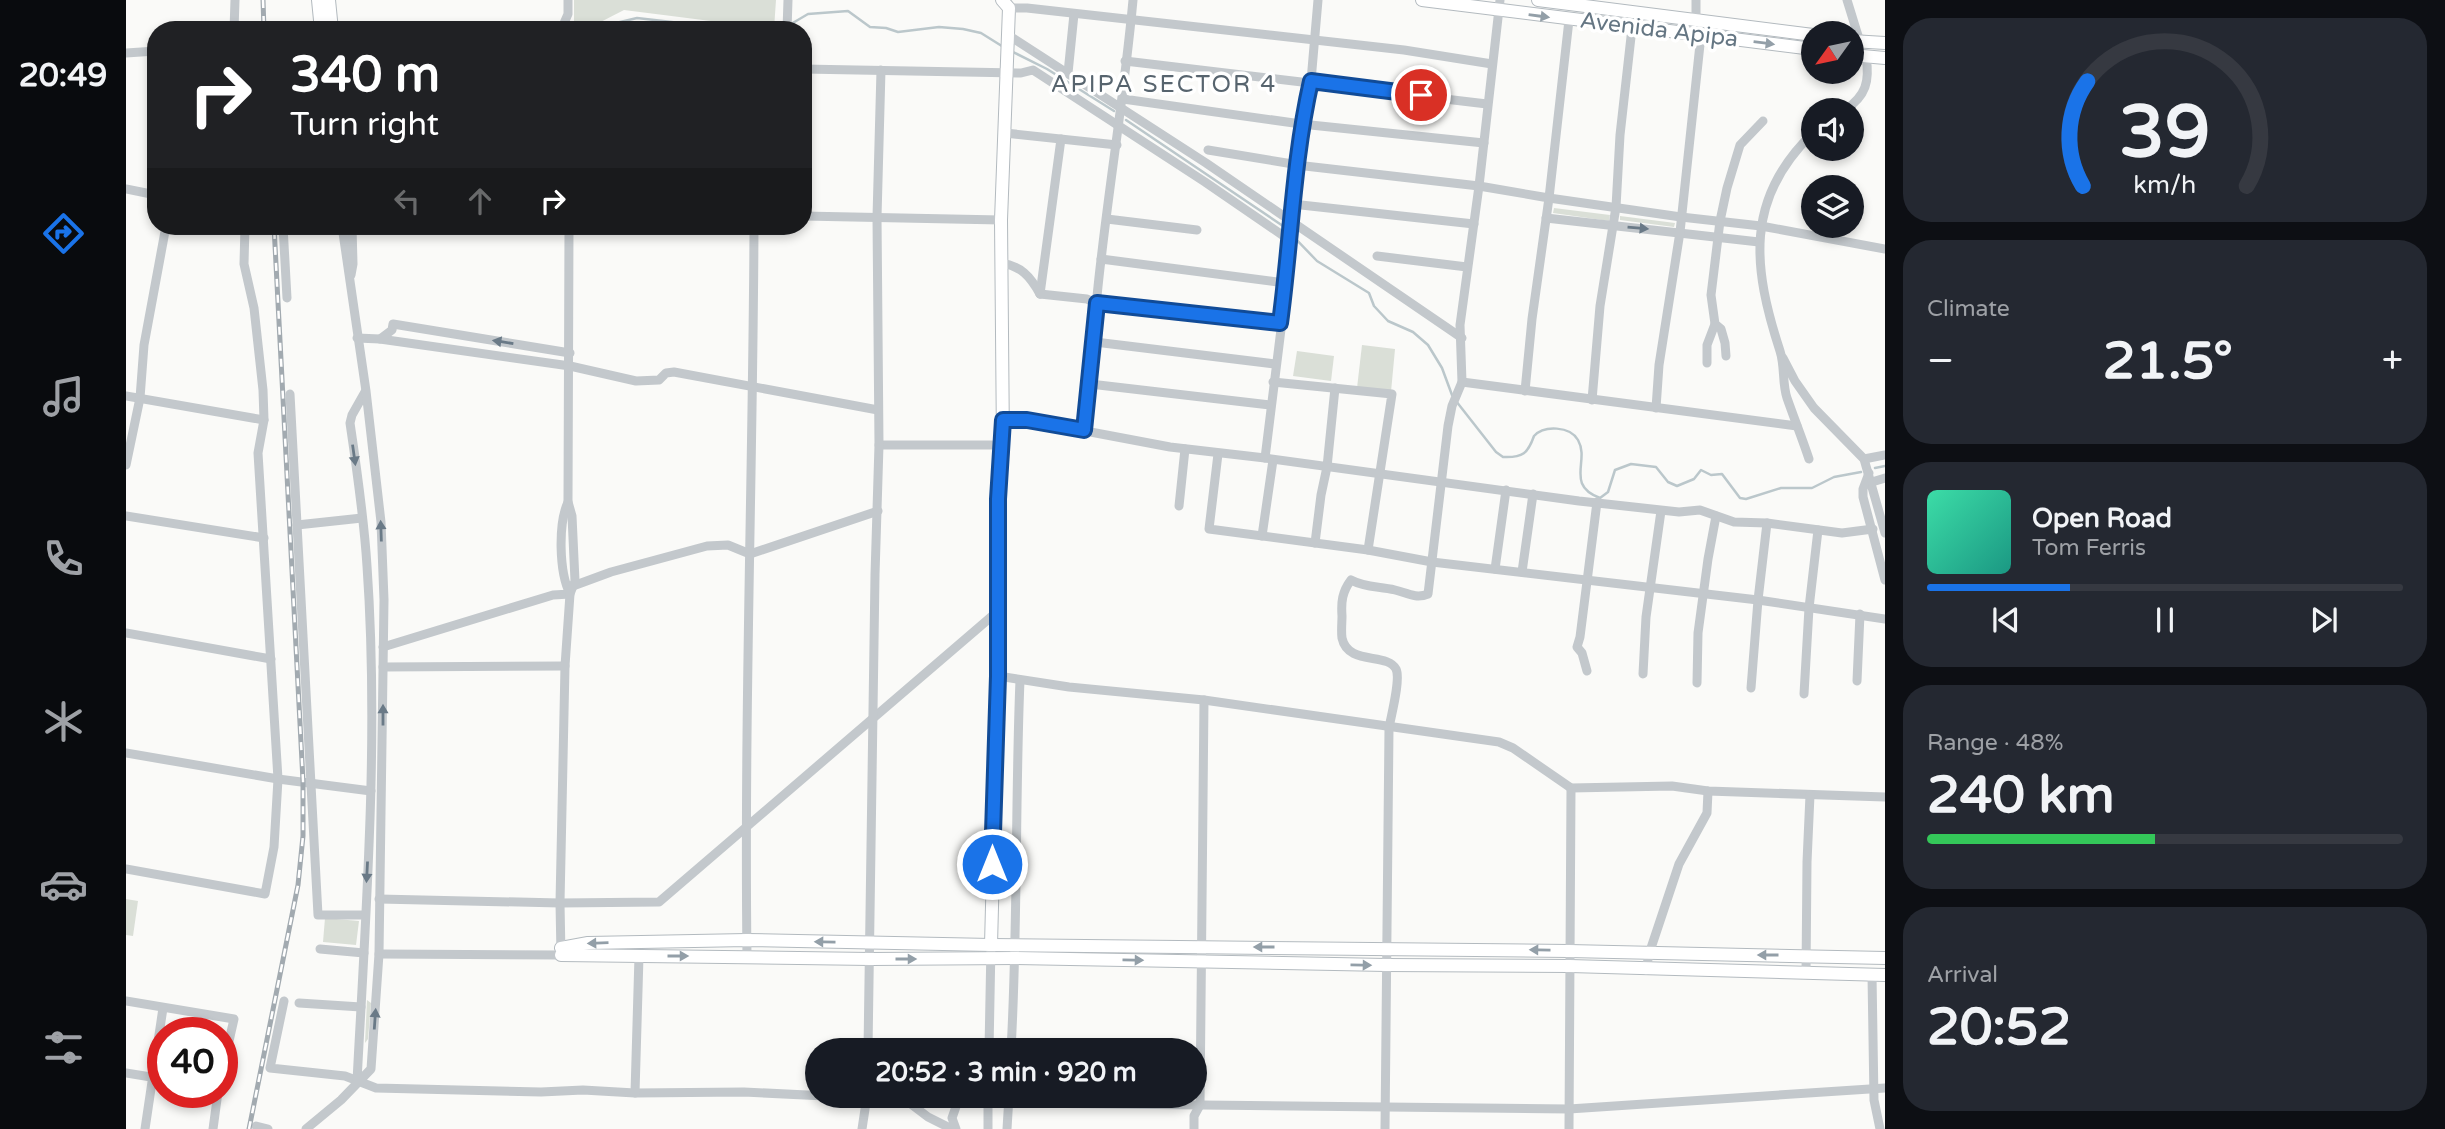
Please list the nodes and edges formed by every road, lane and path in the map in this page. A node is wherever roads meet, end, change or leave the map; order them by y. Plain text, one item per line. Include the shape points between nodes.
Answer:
1 (234, 0) edge
2 (318, 0) edge
3 (329, 0) edge
4 (568, 0) edge
5 (788, 0) edge
6 (1133, 0) edge
7 (1318, 0) edge
8 (1422, 0) edge
9 (1538, 0) edge
10 (1696, 0) edge
11 (1847, 0) edge
12 (1005, 4) edge
13 (1499, 5) edge
14 (1074, 14) junction
15 (1569, 20) junction
16 (1696, 20) junction
17 (234, 21) edge
18 (320, 21) edge
19 (331, 21) edge
20 (565, 21) edge
21 (787, 21) edge
22 (1131, 21) junction
23 (1852, 21) edge
24 (1632, 28) junction
25 (1801, 33) edge
26 (1008, 35) junction
27 (1701, 35) junction
28 (1315, 41) junction
29 (1864, 42) edge
30 (1885, 43) edge
31 (1801, 48) edge
32 (147, 52) edge
33 (126, 53) edge
34 (1866, 57) joint
35 (1885, 58) edge
36 (1125, 61) junction
37 (1492, 64) junction
38 (812, 69) edge
39 (881, 70) junction
40 (1007, 72) junction
41 (1068, 73) junction
42 (1311, 81) junction
43 (1858, 98) edge
44 (1122, 104) junction
45 (1487, 104) junction
46 (1763, 121) dead end
47 (1301, 124) junction
48 (1119, 125) junction
49 (1005, 133) junction
50 (1061, 139) junction
51 (1484, 143) junction
52 (1801, 144) edge
53 (1117, 145) junction
54 (1208, 150) dead end
55 (1297, 164) junction
56 (1479, 186) junction
57 (126, 190) edge
58 (147, 193) edge
59 (1549, 198) junction
60 (1292, 204) junction
61 (1616, 207) junction
62 (812, 216) edge
63 (877, 216) junction
64 (1681, 217) junction
65 (1546, 218) junction
66 (1107, 219) junction
67 (1001, 220) junction
68 (1291, 220) junction
69 (1720, 221) junction
70 (1474, 224) junction
71 (1613, 226) junction
72 (1761, 226) junction
73 (1198, 230) dead end
74 (1680, 232) junction
75 (164, 235) edge
76 (245, 235) edge
77 (284, 235) edge
78 (343, 235) edge
79 (352, 235) edge
80 (569, 235) edge
81 (754, 235) edge
82 (1718, 237) junction
83 (1288, 239) junction
84 (1759, 242) junction
85 (1885, 249) edge
86 (1377, 256) dead end
87 (1101, 259) junction
88 (1001, 263) junction
89 (1467, 267) junction
90 (350, 280) junction
91 (1285, 283) junction
92 (1040, 294) junction
93 (287, 298) dead end
94 (1097, 303) junction
95 (1280, 323) junction
96 (1715, 324) junction
97 (357, 338) junction
98 (1462, 338) junction
99 (380, 339) junction
100 (1095, 342) junction
101 (570, 353) junction
102 (1781, 354) junction
103 (1726, 356) dead end
104 (1707, 363) dead end
105 (1275, 364) junction
106 (570, 366) junction
107 (1462, 382) junction
108 (1273, 383) junction
109 (1090, 384) junction
110 (753, 385) junction
111 (1335, 388) junction
112 (366, 391) junction
113 (1525, 391) junction
114 (290, 394) dead end
115 (126, 396) edge
116 (140, 398) junction
117 (1592, 400) junction
118 (1270, 405) junction
119 (1656, 408) junction
120 (878, 410) junction
121 (264, 420) junction
122 (1003, 420) junction
123 (1797, 426) junction
124 (1084, 430) junction
125 (879, 445) junction
126 (1003, 445) junction
127 (1185, 449) junction
128 (1218, 454) junction
129 (1885, 455) edge
130 (1809, 458) dead end
131 (1269, 459) junction
132 (1864, 459) junction
133 (126, 465) edge
134 (1327, 467) junction
135 (1380, 474) junction
136 (1870, 477) junction
137 (1885, 478) edge
138 (1442, 483) junction
139 (1506, 490) junction
140 (1533, 494) junction
141 (1597, 502) junction
142 (1180, 506) dead end
143 (1661, 511) junction
144 (878, 512) junction
145 (126, 516) edge
146 (1716, 516) junction
147 (362, 518) junction
148 (1767, 523) junction
149 (297, 525) junction
150 (1884, 528) edge
151 (1873, 529) junction
152 (1818, 530) junction
153 (1262, 536) junction
154 (264, 538) junction
155 (1315, 543) junction
156 (1368, 551) junction
157 (750, 554) junction
158 (1432, 562) junction
159 (1495, 569) junction
160 (1522, 572) junction
161 (1587, 580) junction
162 (1885, 580) edge
163 (1651, 587) junction
164 (571, 590) junction
165 (1705, 593) junction
166 (1758, 600) junction
167 (1809, 608) junction
168 (998, 611) junction
169 (1860, 614) junction
170 (1885, 619) edge
171 (126, 633) edge
172 (383, 647) junction
173 (271, 659) junction
174 (565, 666) junction
175 (383, 667) junction
176 (1587, 671) dead end
177 (1643, 674) dead end
178 (998, 676) junction
179 (1020, 680) junction
180 (1857, 681) dead end
181 (1697, 683) dead end
182 (1751, 688) dead end
183 (1804, 694) dead end
184 (1204, 700) junction
185 (873, 719) junction
186 (1389, 728) junction
187 (126, 752) edge
188 (278, 779) junction
189 (311, 784) junction
190 (1571, 788) junction
191 (371, 791) junction
192 (1708, 791) junction
193 (1810, 795) junction
194 (1885, 797) edge
195 (746, 829) junction
196 (126, 869) edge
197 (379, 899) junction
198 (560, 903) junction
199 (365, 915) junction
200 (747, 940) junction
201 (871, 943) junction
202 (1202, 947) junction
203 (1386, 948) junction
204 (320, 949) dead end
205 (1016, 951) junction
206 (1569, 951) junction
207 (561, 952) junction
208 (991, 952) junction
209 (364, 953) junction
210 (379, 954) junction
211 (1649, 954) junction
212 (1807, 955) junction
213 (639, 956) junction
214 (747, 957) junction
215 (1885, 958) edge
216 (871, 959) junction
217 (1202, 962) junction
218 (1386, 965) junction
219 (1570, 966) junction
220 (1646, 970) junction
221 (1806, 973) junction
222 (1878, 975) edge
223 (126, 1001) edge
224 (284, 1001) dead end
225 (299, 1003) dead end
226 (361, 1007) junction
227 (163, 1008) junction
228 (162, 1017) edge
229 (221, 1017) edge
230 (868, 1038) edge
231 (989, 1038) edge
232 (1012, 1038) edge
233 (1201, 1038) edge
234 (126, 1073) edge
235 (147, 1077) edge
236 (357, 1081) junction
237 (1885, 1088) edge
238 (1874, 1089) junction
239 (635, 1093) junction
240 (805, 1094) edge
241 (1207, 1105) edge
242 (1386, 1107) junction
243 (150, 1108) edge
244 (216, 1108) edge
245 (865, 1108) edge
246 (916, 1108) edge
247 (956, 1108) edge
248 (988, 1108) edge
249 (1008, 1108) edge
250 (1198, 1108) edge
251 (1569, 1109) junction
252 (256, 1126) dead end
253 (145, 1129) edge
254 (213, 1129) edge
255 (268, 1129) edge
256 (306, 1129) edge
257 (862, 1129) edge
258 (954, 1129) edge
259 (988, 1129) edge
260 (1007, 1129) edge
261 (1194, 1129) edge
262 (1385, 1129) edge
263 (1569, 1129) edge
264 (1880, 1129) edge

1 - 17 street
2 - 18 street
3 - 19 street
4 - 20 street
5 - 21 street
6 - 22 street
7 - 28 street
8 - 13 street, Avenida Apipa
9 - 16 street, Avenida Apipa
10 - 16 street
11 - 23 street
12 - 14 street
12 - 26 street
13 -> 15 street, Avenida Apipa
13 - 37 street
14 - 22 street
14 - 41 street
15 - 24 street, Avenida Apipa
15 - 59 street
16 - 25 street, Avenida Apipa
22 - 28 street
22 - 36 street
24 - 27 street, Avenida Apipa
24 - 61 street
26 - 40 street
26 - 41 street
27 -> 31 street, Avenida Apipa
27 - 64 street
28 - 37 street
28 - 42 street
29 - 30 street
32 - 33 street
34 - 35 street
34 - 43 street via 1864,93
36 - 42 street
36 - 44 street
37 - 45 street
38 - 39 street
39 - 40 street
39 - 63 street
40 - 48 street via 1032,70
40 - 49 street
41 - 44 street
42 - 45 street
42 - 47 street
44 - 47 street
44 - 48 street
44 - 68 street
45 - 51 street
46 - 69 street via 1740,145
47 - 51 street
47 - 55 street
48 - 53 street
48 - 83 street
49 - 50 street
49 - 67 street
50 - 53 street
50 - 92 street
51 - 56 street
52 - 72 street via 1776,182
53 - 66 street
54 - 55 street
55 - 56 street
55 - 60 street
56 - 59 street
56 - 70 street
57 - 58 street
59 - 61 street
59 - 65 street
60 - 68 street
60 - 70 street
61 - 64 street
61 - 71 street
62 - 63 street
63 - 67 street
63 - 120 street
64 - 69 street
64 - 74 street
65 - 71 street
65 - 113 street
66 - 73 street
66 - 87 street
67 - 88 street
68 - 83 street
68 - 98 street
69 - 72 street
69 - 82 street
70 - 89 street
71 -> 74 street
71 - 117 street
72 - 84 street
72 - 85 street
74 - 82 street
74 - 119 street
75 - 116 street via 144,345
76 - 121 street via 244,264 261,357
77 - 93 street
78 - 90 street
79 - 90 street
80 - 101 street
81 - 110 street
82 - 84 street
82 - 96 street via 1711,288
83 - 91 street
84 - 102 street via 1762,288
86 - 89 street
87 - 91 street
87 - 94 street
88 - 92 street via 1029,275
88 - 122 street
89 - 98 street
90 - 97 street
91 - 95 street
92 - 94 street
94 - 95 street
94 - 100 street
95 - 105 street
96 - 103 street via 1723,335
96 - 104 street via 1707,345
97 - 99 street
97 - 112 street
98 - 107 street
101 -> 99 street via 393,324
99 - 106 street
100 - 105 street
100 - 109 street
101 - 106 street
102 - 123 street via 1786,396
102 - 132 street via 1814,408
105 - 108 street
106 - 110 street via 636,381 659,380 674,372
106 - 164 street via 568,502 562,515 563,581
107 - 113 street
107 - 138 street via 1450,416
108 - 111 street
108 - 118 street
109 - 118 street
109 - 124 street
110 - 120 street
110 - 157 street
111 - 134 street
111 - 135 street via 1392,394
112 -> 147 street via 350,423
172 -> 112 street via 381,522
113 - 117 street
114 - 149 street
115 - 116 street
116 - 121 street
116 - 133 street
117 - 119 street
118 - 131 street
119 - 123 street
120 - 125 street
121 - 154 street via 258,453
122 - 124 street
122 - 126 street
123 - 130 street
124 - 127 street
125 - 126 street
125 - 144 street
126 - 168 street
127 - 128 street
127 - 142 street
128 - 131 street
128 - 153 street via 1209,529
129 - 132 street
131 - 134 street
131 - 153 street
132 - 136 street
134 - 135 street
134 - 155 street
135 - 138 street
135 - 156 street
136 - 137 street
136 - 150 street
136 - 151 street via 1863,497
138 - 139 street
138 - 158 street
139 - 140 street
139 - 159 street
140 - 141 street
140 - 160 street
141 - 143 street
141 - 161 street
143 - 146 street via 1700,510
143 - 163 street
144 - 157 street
144 - 185 street
145 - 154 street
146 - 148 street
146 - 165 street
147 - 149 street
147 - 191 street via 371,662
148 - 152 street
148 - 166 street
149 - 189 street
151 - 152 street via 1854,533
151 - 162 street
152 - 167 street
153 - 155 street
154 - 173 street
155 - 156 street
156 - 158 street
157 - 164 street via 728,545 707,546 611,572
157 - 195 street
158 - 159 street
158 - 186 street via 1428,594 1423,596 1351,580 1343,595 1342,639 1346,647 1360,657 1386,661 1396,669
159 - 160 street
160 - 161 street
161 - 163 street
161 - 176 street via 1577,647
163 - 165 street
163 - 177 street
164 - 172 street
164 - 174 street
165 - 166 street
165 - 181 street
166 - 167 street
166 - 182 street
167 - 169 street
167 - 183 street
168 - 178 street
168 - 185 street
169 - 170 street
169 - 180 street
171 - 173 street
172 - 175 street
173 - 188 street
174 - 175 street
174 - 198 street
197 -> 175 street
178 - 179 street
178 - 208 street
179 - 184 street
179 - 205 street
184 - 186 street
184 - 202 street
185 - 195 street
185 - 201 street
186 - 190 street via 1499,742
186 - 203 street
187 - 188 street
188 - 189 street
188 - 196 street via 274,847 265,894
189 - 191 street
189 - 199 street via 318,915
190 - 192 street via 1672,786
190 - 206 street
191 -> 199 street
192 - 193 street
192 - 211 street via 1707,813 1679,864
193 - 194 street
193 - 212 street
195 - 198 street via 659,902
195 - 200 street
197 - 198 street
197 - 210 street
198 - 207 street
199 - 209 street
201 -> 200 street
200 -> 207 street via 588,943
200 - 214 street
201 - 208 street
201 - 216 street
203 -> 202 street
202 - 205 street
202 - 217 street
206 -> 203 street
203 - 218 street
204 - 209 street
205 - 208 street
205 -> 217 street
205 - 232 street
206 - 211 street
206 - 219 street
207 - 210 street
207 - 213 street
216 -> 208 street
208 - 231 street
209 - 226 street
236 -> 210 street via 371,1069
212 -> 211 street
211 - 220 street
212 - 215 street
212 - 221 street
213 -> 214 street
213 - 239 street
214 - 216 street
216 - 230 street
217 -> 218 street
217 - 233 street
218 - 219 street
218 - 242 street
219 - 220 street
219 - 251 street
220 - 221 street
221 - 222 street
222 - 238 street
223 - 227 street
224 - 236 street via 270,1068
225 - 226 street
226 - 236 street
227 - 228 street
227 - 229 street
234 - 235 street
236 - 239 street via 376,1088
236 - 256 street
237 - 238 street
238 - 251 street
238 - 264 street
239 - 240 street
241 - 242 street
242 - 251 street
242 - 262 street
243 - 253 street
244 - 254 street
245 - 257 street
246 - 258 street
247 - 258 street
248 - 259 street
249 - 260 street
250 - 261 street
251 - 263 street
252 - 255 street

